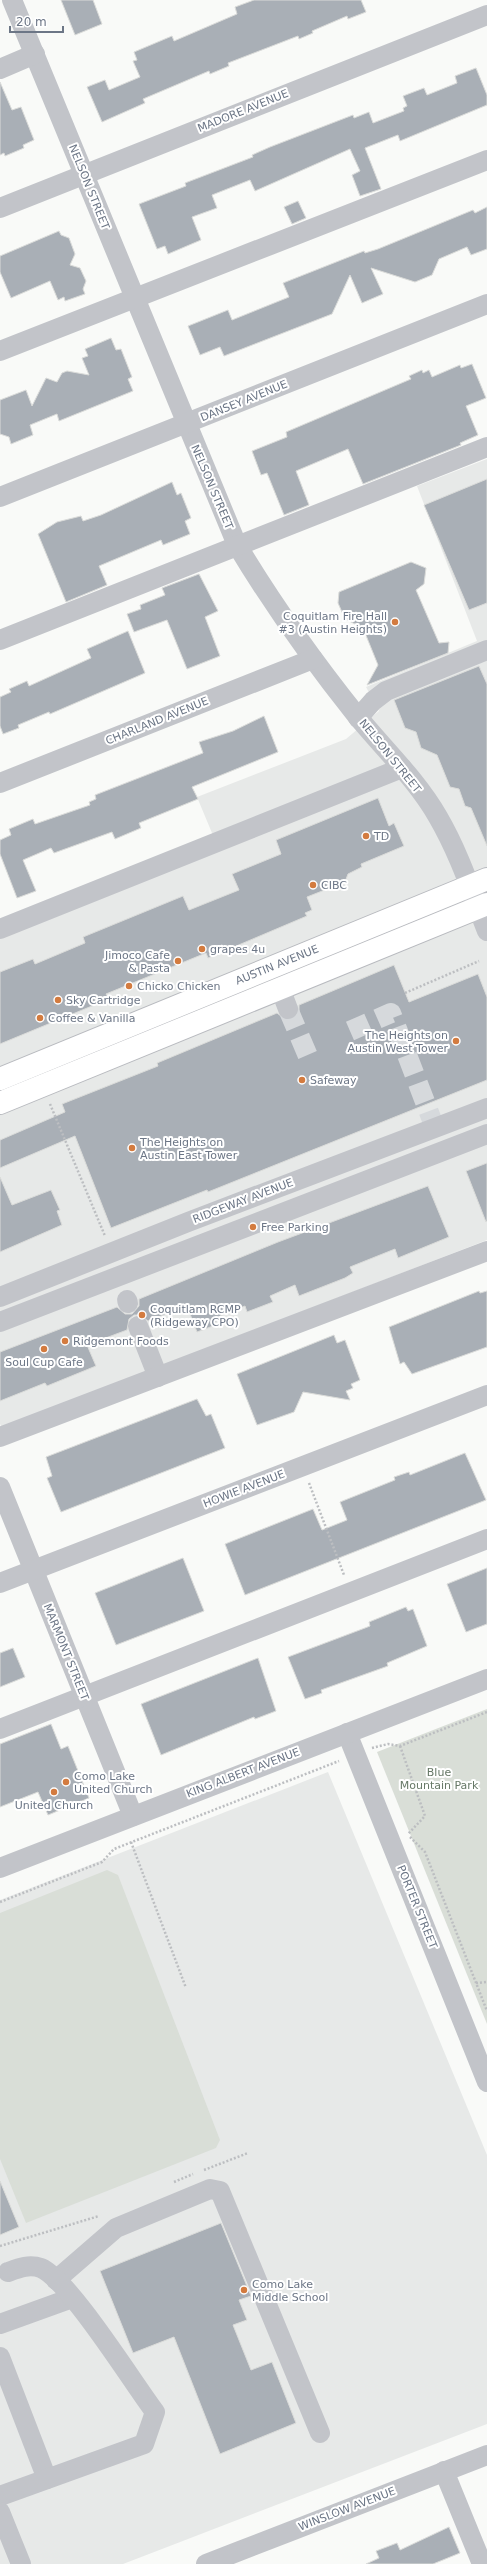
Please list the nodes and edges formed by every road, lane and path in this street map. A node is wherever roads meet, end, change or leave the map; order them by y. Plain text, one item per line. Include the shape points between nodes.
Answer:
1 (12, 0) edge
2 (487, 15) edge
3 (35, 54) junction
4 (0, 69) edge
5 (487, 160) edge
6 (84, 175) junction
7 (0, 208) edge
8 (134, 297) junction
9 (487, 304) edge
10 (0, 351) edge
11 (186, 424) junction
12 (487, 447) edge
13 (0, 497) edge
14 (237, 545) junction
15 (0, 640) edge
16 (487, 650) edge
17 (313, 659) junction
18 (358, 718) junction
19 (402, 768) junction
20 (0, 783) edge
21 (478, 882) edge
22 (482, 906) edge
23 (0, 929) edge
24 (487, 932) edge
25 (479, 961) dead end
26 (280, 988) junction
27 (405, 993) dead end
28 (288, 1009) tunnel mouth
29 (0, 1079) edge
30 (48, 1099) dead end
31 (0, 1103) edge
32 (487, 1108) edge
33 (487, 1134) edge
34 (487, 1251) edge
35 (111, 1253) junction
36 (0, 1297) edge
37 (0, 1322) edge
38 (138, 1326) dead end
39 (158, 1377) junction
40 (487, 1395) edge
41 (0, 1437) edge
42 (309, 1481) dead end
43 (0, 1487) edge
44 (487, 1539) edge
45 (338, 1562) dead end
46 (34, 1570) junction
47 (0, 1583) edge
48 (487, 1679) edge
49 (84, 1696) junction
50 (487, 1712) edge
51 (0, 1728) edge
52 (347, 1733) junction
53 (400, 1746) junction
54 (371, 1748) dead end
55 (341, 1760) dead end
56 (133, 1816) junction
57 (131, 1842) junction
58 (0, 1868) edge
59 (0, 1902) edge
60 (487, 1982) edge
61 (476, 1983) junction
62 (186, 1988) dead end
63 (487, 2010) edge
64 (487, 2082) edge
65 (8, 2272) dead end
66 (56, 2280) junction
67 (72, 2298) junction
68 (0, 2324) edge
69 (0, 2357) edge
70 (320, 2433) dead end
71 (487, 2455) edge
72 (444, 2471) junction
73 (47, 2479) junction
74 (0, 2496) edge
75 (0, 2512) edge
76 (21, 2564) edge
77 (206, 2564) edge
78 (482, 2564) edge

1 - 3 street, NELSON STREET
2 - 6 street, MADORE AVENUE
3 - 4 street
3 - 6 street, NELSON STREET
5 - 8 street
6 - 7 street, MADORE AVENUE
6 - 8 street, NELSON STREET
8 - 10 street
8 - 11 street, NELSON STREET
9 - 11 street, DANSEY AVENUE
11 - 13 street, DANSEY AVENUE
11 - 14 street, NELSON STREET
12 - 14 street
14 - 15 street
14 - 17 street, NELSON STREET via 274,605
16 - 18 street via 386,691
17 - 18 street, NELSON STREET
17 - 20 street, CHARLAND AVENUE
18 - 19 street, NELSON STREET
19 - 21 street, NELSON STREET via 438,816
19 - 23 street
21 - 22 street, NELSON STREET
21 - 29 main road, AUSTIN AVENUE
22 - 24 street, NELSON STREET
22 - 26 main road, AUSTIN AVENUE
25 - 27 path
26 - 28 street
26 - 31 main road, AUSTIN AVENUE
30 - 35 path
32 - 35 street, RIDGEWAY AVENUE
33 - 37 street
34 - 39 street
35 - 36 street, RIDGEWAY AVENUE
38 - 39 street
39 - 41 street
40 - 46 street, HOWIE AVENUE
42 - 45 path
43 - 46 street, MARMONT STREET
44 - 49 street
46 - 47 street, HOWIE AVENUE
46 - 49 street, MARMONT STREET
48 - 52 street, KING ALBERT AVENUE
49 - 51 street
49 - 56 street, MARMONT STREET
50 - 53 path
52 - 56 street, KING ALBERT AVENUE
52 - 64 street, PORTER STREET
53 - 54 path via 388,1744
53 - 61 path via 425,1816 407,1835 425,1852
55 - 57 path
56 - 58 street, KING ALBERT AVENUE
57 - 59 path via 114,1849 102,1862
57 - 62 path
60 - 61 path
61 - 63 path
65 - 66 street via 30,2265 42,2269
66 - 67 street
66 - 70 street via 116,2228 210,2189 220,2191
67 - 68 street
67 - 73 street via 155,2412 144,2444
69 - 73 street
71 - 72 street, WINSLOW AVENUE
72 - 77 street, WINSLOW AVENUE
72 - 78 street
73 - 74 street
75 - 76 street

